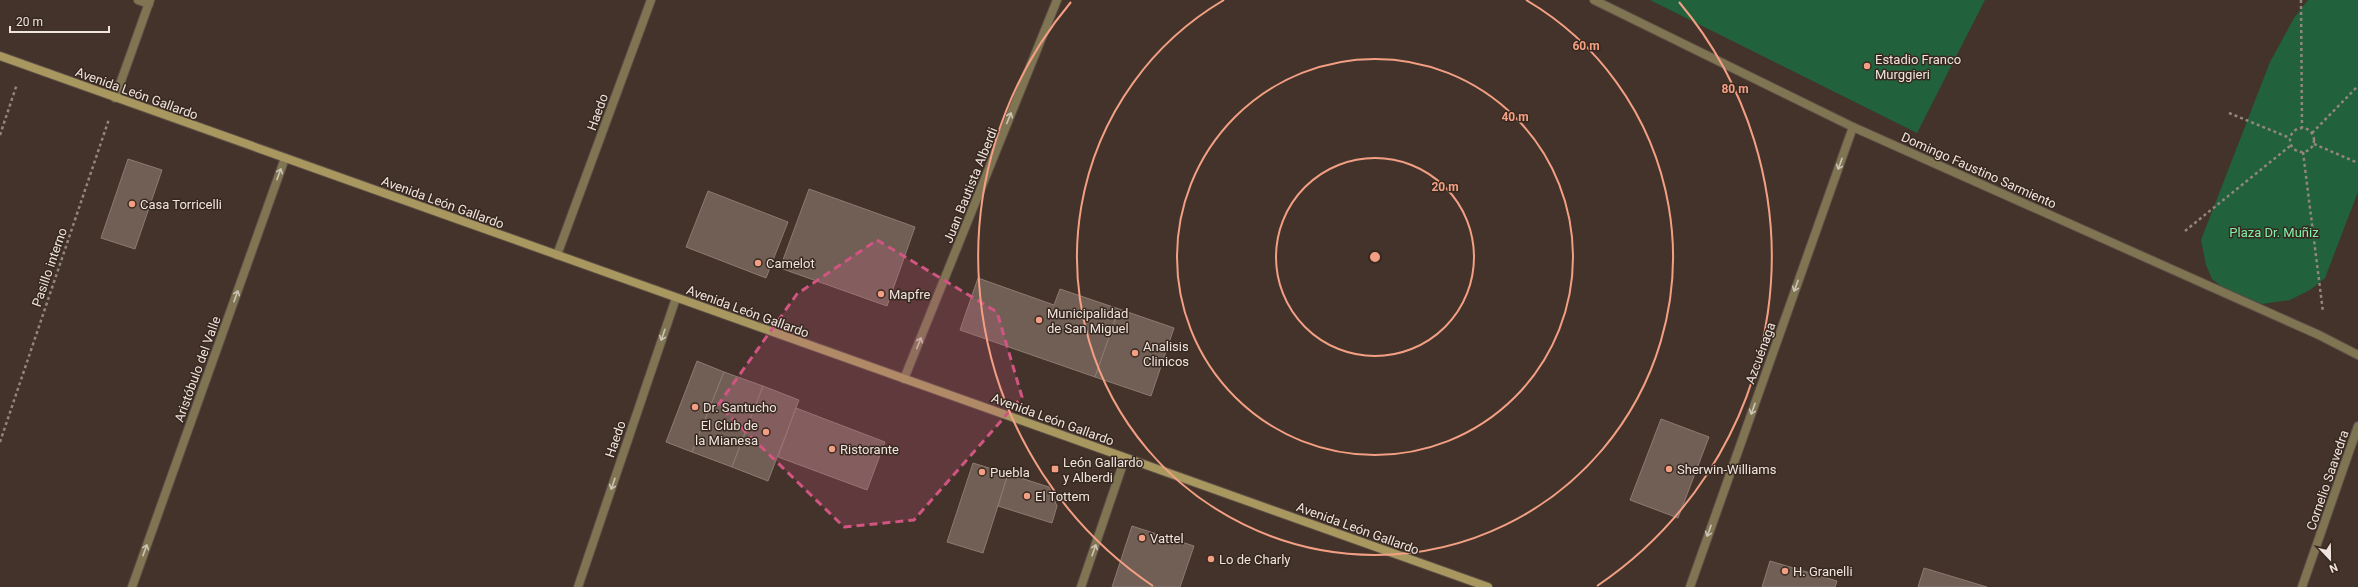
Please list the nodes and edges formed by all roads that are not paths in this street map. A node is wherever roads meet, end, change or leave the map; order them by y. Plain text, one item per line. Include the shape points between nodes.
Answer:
1 (138, 0) edge
2 (651, 0) edge
3 (1057, 0) edge
4 (1594, 0) edge
5 (150, 2) edge
6 (0, 56) edge
7 (115, 98) junction
8 (1853, 127) junction
9 (285, 158) junction
10 (557, 255) junction
11 (676, 298) junction
12 (2358, 355) edge
13 (904, 379) junction
14 (2358, 426) edge
15 (1126, 458) junction
16 (132, 587) edge
17 (578, 587) edge
18 (1081, 587) edge
19 (1488, 587) edge
20 (1690, 587) edge
21 (2302, 587) edge

1 - 5 street
2 - 10 street, Haedo
13 -> 3 street, Juan Bautista Alberdi
4 - 8 street, Domingo Faustino Sarmiento
5 - 7 street
6 - 7 main road, Avenida León Gallardo
7 - 9 main road, Avenida León Gallardo
8 - 12 street, Domingo Faustino Sarmiento via 2319,335
8 -> 20 street, Azcuénaga
9 - 10 main road, Avenida León Gallardo
16 -> 9 street, Aristóbulo del Valle
10 - 11 main road, Avenida León Gallardo
11 - 13 main road, Avenida León Gallardo
11 -> 17 street, Haedo
13 - 15 main road, Avenida León Gallardo
14 - 21 street, Cornelio Saavedra
18 -> 15 street
15 - 19 main road, Avenida León Gallardo

